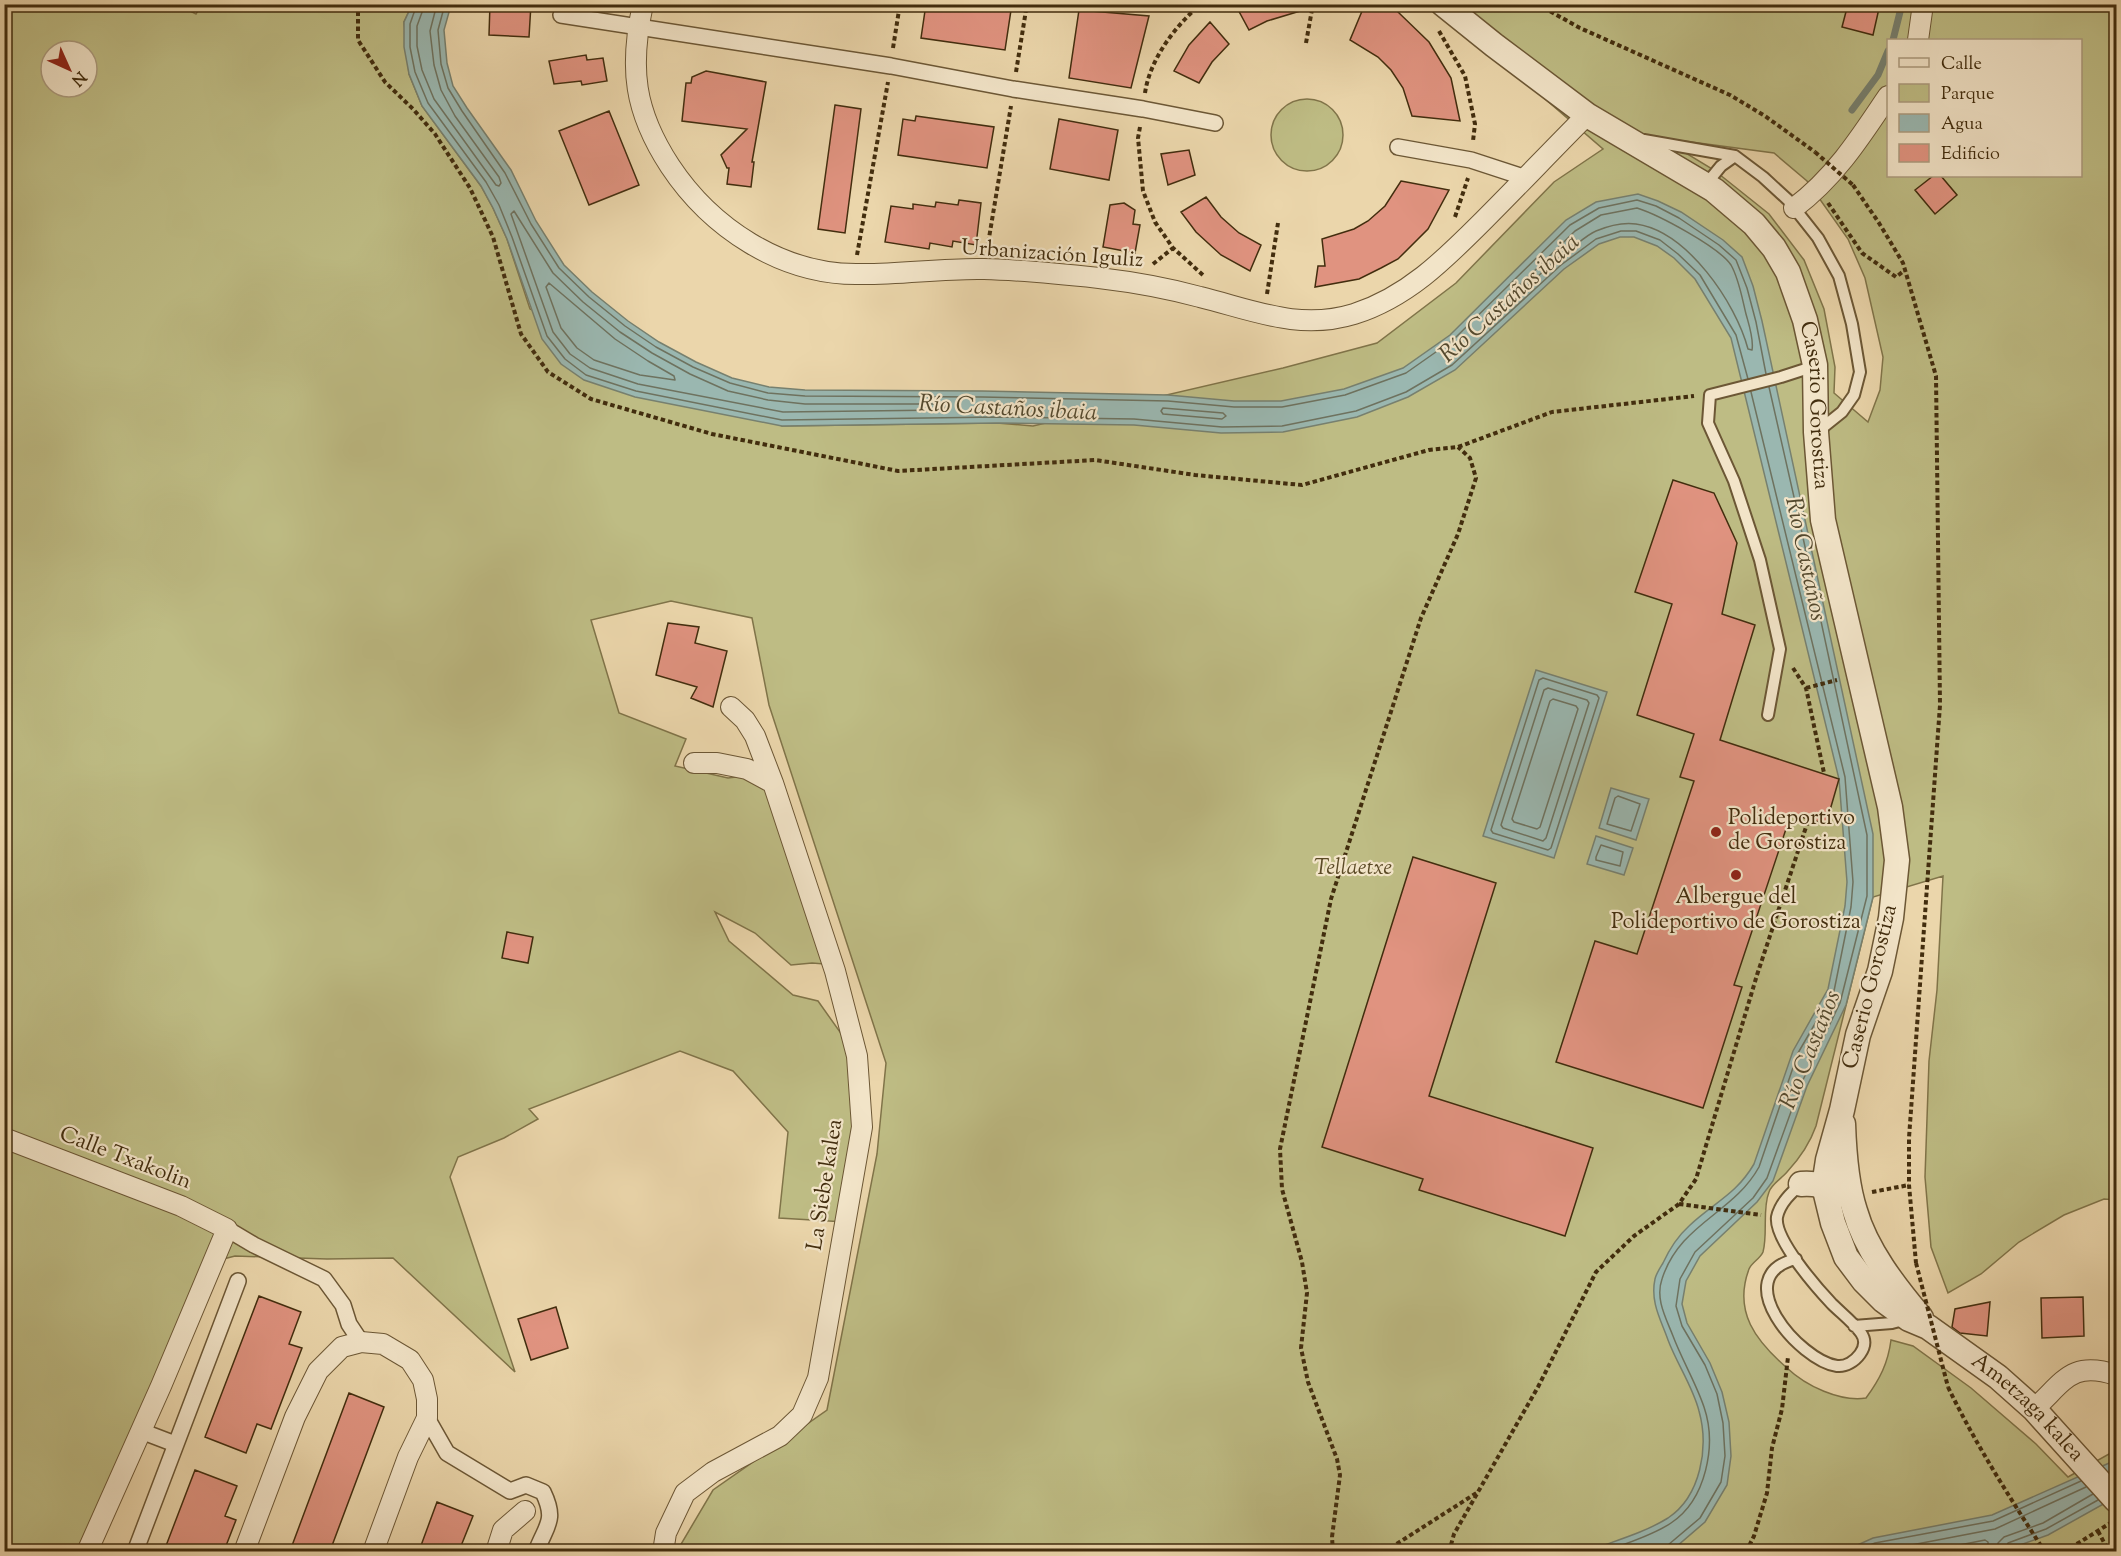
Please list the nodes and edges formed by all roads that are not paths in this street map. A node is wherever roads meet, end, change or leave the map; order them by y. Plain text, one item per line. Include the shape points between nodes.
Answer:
1 (644, 4) edge
2 (1923, 4) edge
3 (1445, 5) edge
4 (561, 15) dead end
5 (638, 26) junction
6 (1918, 39) edge
7 (1887, 97) edge
8 (1587, 115) junction
9 (1215, 123) dead end
10 (1623, 136) junction
11 (1398, 147) dead end
12 (1735, 156) junction
13 (1526, 178) junction
14 (1714, 190) junction
15 (1794, 208) junction
16 (1815, 365) junction
17 (1816, 432) junction
18 (730, 707) dead end
19 (1768, 715) dead end
20 (694, 763) dead end
21 (774, 783) junction
22 (1842, 1110) junction
23 (4, 1138) edge
24 (1813, 1185) junction
25 (227, 1229) junction
26 (1796, 1259) junction
27 (237, 1281) dead end
28 (1914, 1315) junction
29 (1854, 1326) junction
30 (361, 1342) junction
31 (2116, 1376) edge
32 (2034, 1409) junction
33 (427, 1418) junction
34 (141, 1431) junction
35 (175, 1444) junction
36 (2116, 1506) edge
37 (525, 1511) dead end
38 (87, 1551) edge
39 (135, 1551) edge
40 (244, 1551) edge
41 (373, 1551) edge
42 (496, 1551) edge
43 (536, 1551) edge
44 (663, 1551) edge

1 - 5 street, Urbanización Iguliz
2 - 6 street
3 - 8 street, Caserio Gorostiza
4 - 5 street
5 - 9 street
5 - 13 street, Urbanización Iguliz via 634,68 642,114 680,181 706,209 749,244 800,268 853,275 984,269 1099,278 1201,297 1261,315 1329,319 1391,300 1420,280
7 - 15 street via 1840,166 1820,189
8 - 10 street, Caserio Gorostiza
8 - 13 street, Urbanización Iguliz
10 - 12 lane
10 - 14 street, Caserio Gorostiza
11 - 13 street via 1471,160
12 - 14 lane via 1712,177
12 - 15 lane
14 - 16 street, Caserio Gorostiza via 1754,224 1788,272
15 - 17 lane via 1818,238 1839,276 1860,372 1854,395 1842,412
16 - 17 street, Caserio Gorostiza
16 - 19 lane via 1710,395 1708,423 1734,481 1760,560 1780,649
17 - 22 street, Caserio Gorostiza via 1823,520 1890,807 1897,860 1880,970 1857,1035
18 - 21 street, La Siebe kalea via 755,736
20 - 21 street via 747,769
21 - 44 street, La Siebe kalea via 857,1056 862,1127 818,1378 802,1415 780,1436 713,1472 685,1492 666,1533
22 - 24 street, Caserio Gorostiza via 1828,1160
22 - 28 street, Caserio Gorostiza via 1855,1213 1870,1245
23 - 25 street, Calle Txakolin via 181,1206
24 - 26 lane via 1790,1194 1778,1215 1777,1228
24 - 28 street, Ametzaga kalea via 1830,1189 1842,1201 1870,1265
25 - 30 street via 324,1279 343,1305
25 - 34 street
26 - 29 lane
26 - 29 lane via 1779,1264 1769,1276 1767,1291 1770,1306 1792,1337 1837,1366 1857,1359 1863,1350 1864,1341
27 - 35 street
28 - 29 lane via 1892,1323
28 - 32 street, Ametzaga kalea
30 - 33 street via 383,1344 410,1360 423,1380
30 - 40 street via 342,1347 318,1371 295,1417
31 - 32 street via 2081,1370 2067,1376
32 - 36 street, Ametzaga kalea via 2086,1464
33 - 41 street
33 - 43 street via 447,1453 510,1491 526,1485 543,1492 550,1508 548,1528
34 - 35 street
34 - 38 street
35 - 39 street
37 - 42 street via 503,1530

